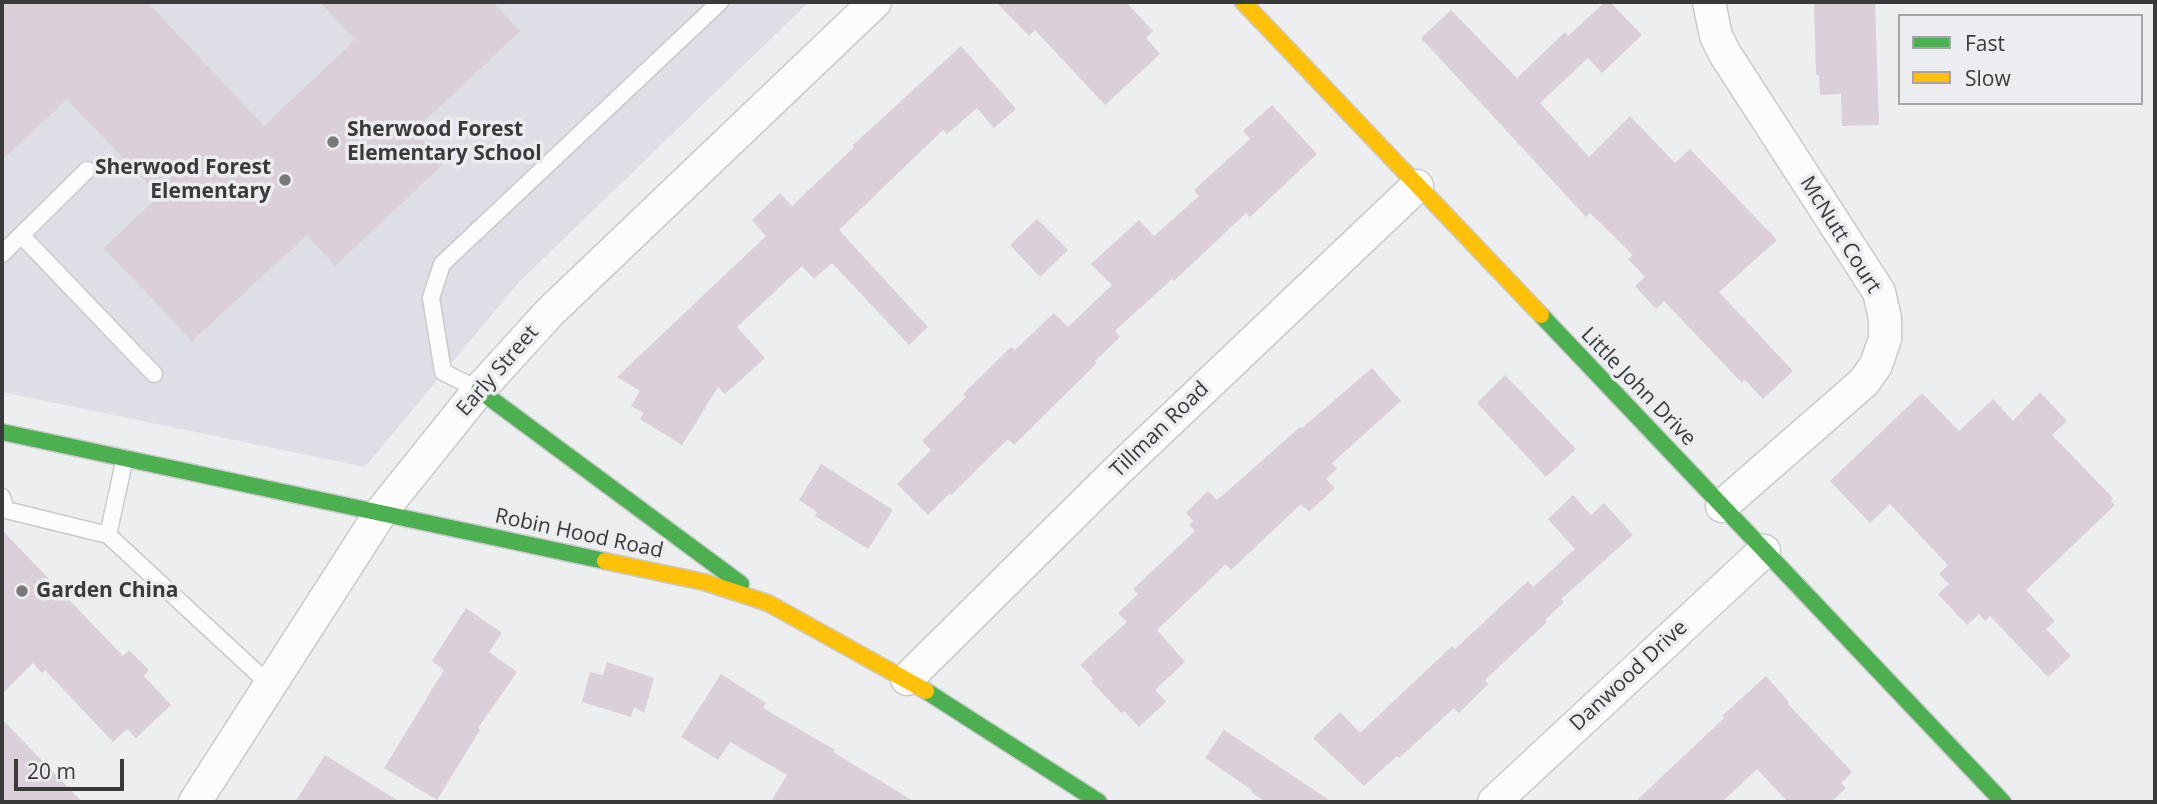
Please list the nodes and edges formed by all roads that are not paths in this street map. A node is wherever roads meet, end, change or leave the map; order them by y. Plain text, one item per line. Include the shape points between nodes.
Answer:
1 (720, 2) edge
2 (875, 2) edge
3 (1243, 2) edge
4 (1709, 2) edge
5 (87, 170) dead end
6 (1418, 186) junction
7 (21, 235) junction
8 (2, 254) edge
9 (154, 374) dead end
10 (479, 390) junction
11 (2, 432) edge
12 (125, 458) junction
13 (2, 497) edge
14 (1722, 506) junction
15 (381, 512) junction
16 (108, 535) junction
17 (1764, 551) junction
18 (768, 603) junction
19 (907, 679) junction
20 (270, 685) junction
21 (195, 802) edge
22 (1099, 802) edge
23 (1494, 802) edge
24 (2003, 802) edge

1 - 10 lane via 442,264 431,298 443,372
2 - 10 street, Early Street via 550,312
3 - 6 street, Little John Drive
4 - 14 street, McNutt Court via 1725,54 1878,292 1885,318 1881,352 1864,382
5 - 7 lane
6 - 14 street, Little John Drive
6 - 19 street, Tillman Road via 1117,471
7 - 8 lane
7 - 9 lane
10 - 15 street, Early Street
10 - 18 street
11 - 12 street, Robin Hood Road
12 - 15 street, Robin Hood Road
12 - 16 lane
13 - 16 lane via 5,510
14 - 17 street, Little John Drive
15 - 18 street, Robin Hood Road via 704,582
15 - 20 street, Early Street
16 - 20 lane
17 - 23 street, Danwood Drive
17 - 24 street, Little John Drive
18 - 19 street, Robin Hood Road
19 - 22 street, Robin Hood Road
20 - 21 street, Early Street

